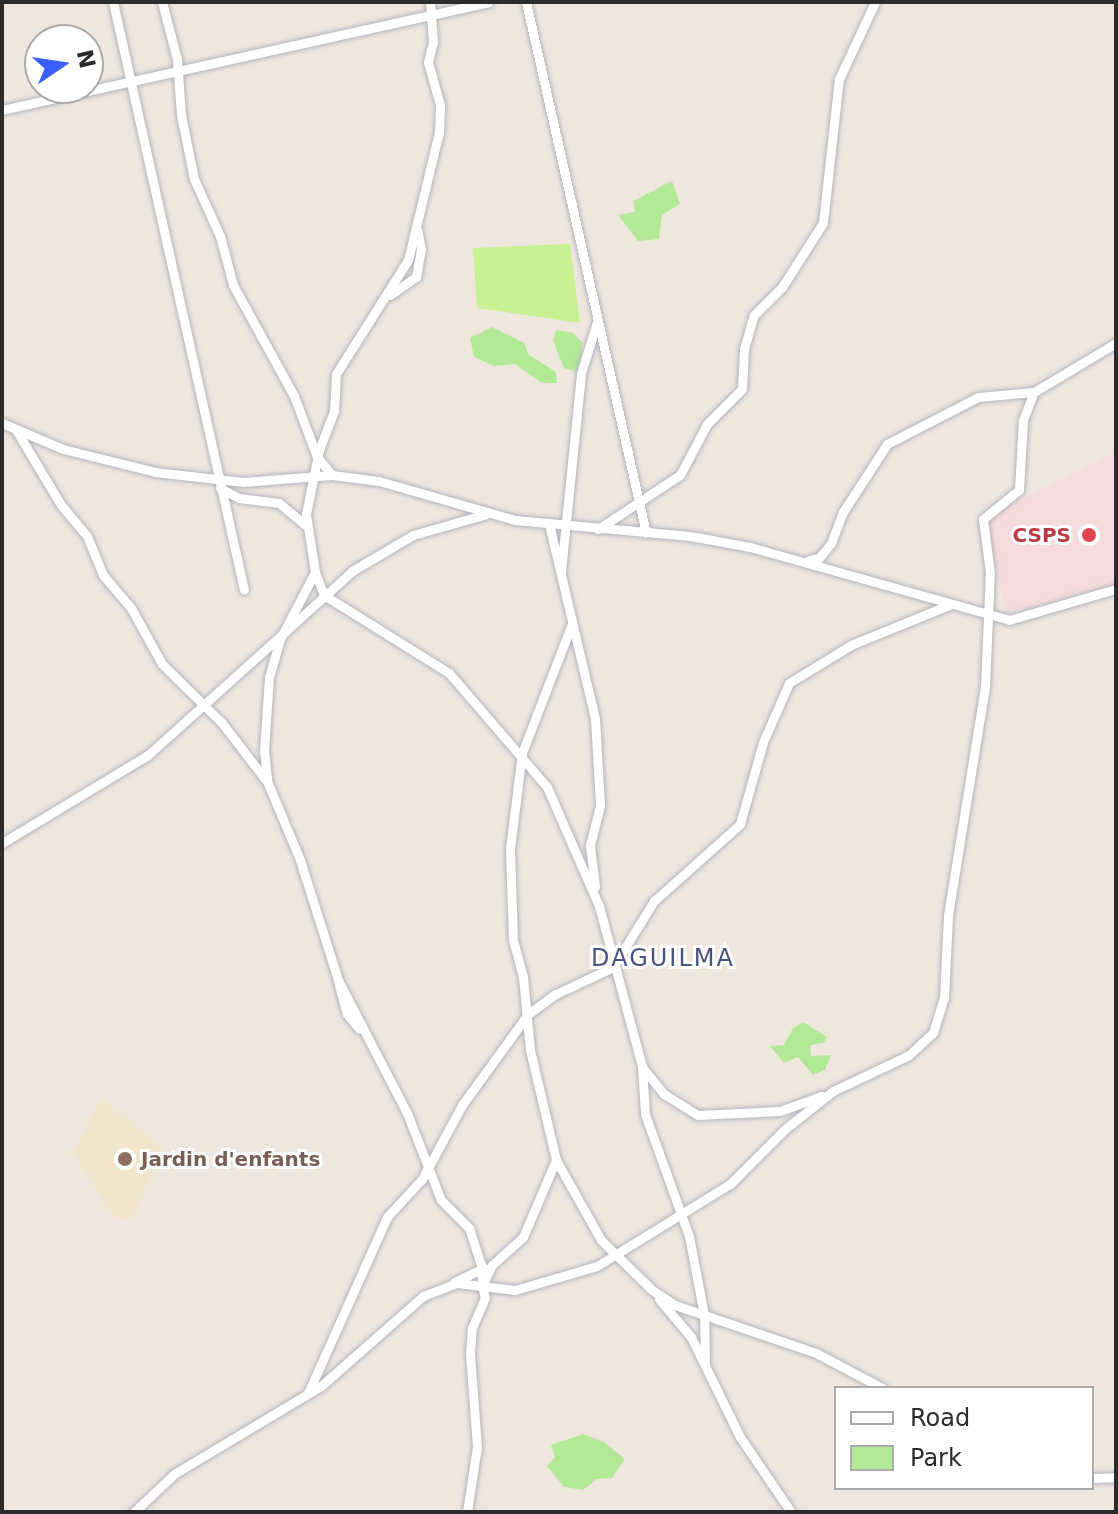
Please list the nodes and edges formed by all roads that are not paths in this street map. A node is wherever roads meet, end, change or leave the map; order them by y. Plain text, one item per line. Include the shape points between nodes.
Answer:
1 (113, 2) edge
2 (162, 2) edge
3 (430, 2) edge
4 (488, 2) edge
5 (526, 2) edge
6 (875, 2) edge
7 (432, 14) junction
8 (177, 71) junction
9 (131, 81) junction
10 (2, 110) edge
11 (598, 319) junction
12 (1116, 343) edge
13 (1034, 392) junction
14 (2, 423) edge
15 (14, 428) junction
16 (317, 457) junction
17 (332, 475) junction
18 (314, 476) junction
19 (221, 484) junction
20 (639, 503) junction
21 (492, 514) junction
22 (549, 524) junction
23 (305, 525) junction
24 (566, 526) junction
25 (598, 529) junction
26 (646, 533) junction
27 (806, 561) junction
28 (315, 572) junction
29 (560, 578) junction
30 (1116, 589) edge
31 (244, 590) dead end
32 (324, 595) junction
33 (949, 605) junction
34 (988, 616) junction
35 (571, 626) junction
36 (280, 639) junction
37 (203, 709) junction
38 (522, 753) junction
39 (267, 781) junction
40 (2, 843) edge
41 (599, 906) junction
42 (613, 967) junction
43 (528, 1014) junction
44 (642, 1067) junction
45 (833, 1091) junction
46 (556, 1160) junction
47 (428, 1170) junction
48 (679, 1215) junction
49 (613, 1255) junction
50 (498, 1260) junction
51 (482, 1270) junction
52 (450, 1284) junction
53 (482, 1286) junction
54 (652, 1290) junction
55 (704, 1315) junction
56 (705, 1362) junction
57 (878, 1386) edge
58 (306, 1396) junction
59 (1116, 1477) edge
60 (1094, 1478) edge
61 (134, 1512) edge
62 (467, 1512) edge
63 (791, 1512) edge

1 - 9 street
2 - 8 street
3 - 7 street
4 - 7 street
5 - 11 street
6 - 20 street via 839,79 823,223 782,287 754,315 744,349 742,389 707,424 680,475
7 - 8 street
7 - 16 street via 428,62 440,105 439,132 408,260 342,359 334,411
8 - 9 street
8 - 16 street via 194,179 220,236 233,285 294,396
9 - 10 street
9 - 19 street
11 - 20 street
11 - 24 street via 581,373
12 - 13 street
13 - 27 street via 978,397 887,444 843,512 831,543 819,558
13 - 34 street via 1023,420 1019,490 983,519 989,551
14 - 15 street
15 - 19 street via 106,461
15 - 37 street via 50,479 61,505 87,536 103,575 131,608 162,664
16 - 17 street
16 - 18 street
17 - 18 street
17 - 21 street via 379,481
18 - 19 street
18 - 23 street
19 - 23 street via 239,498 279,503
19 - 31 street
20 - 25 street
20 - 26 street
21 - 22 street
21 - 32 street via 460,518 413,535 352,571
22 - 24 street
22 - 29 street
23 - 28 street
24 - 25 street
24 - 29 street
25 - 26 street
26 - 27 street via 690,536
27 - 33 street
28 - 32 street
28 - 36 street
29 - 35 street
30 - 34 street via 1044,613 1009,620
32 - 36 street
32 - 38 street via 449,673
33 - 34 street
33 - 42 street via 851,645 789,683 763,742 740,824 654,901
34 - 45 street via 984,699 948,915 940,1018 933,1033 909,1055
35 - 38 street
35 - 41 street via 595,718 600,787 590,845
36 - 37 street
36 - 39 street via 265,698
37 - 39 street via 222,723
37 - 40 street via 148,755
38 - 41 street via 547,787
38 - 43 street via 510,849 513,940
39 - 47 street via 300,860 338,980 407,1113
41 - 42 street
42 - 43 street
42 - 44 street
43 - 46 street via 530,1050
43 - 47 street via 462,1105
44 - 45 street via 664,1094 698,1115 780,1111
44 - 48 street via 645,1114
45 - 48 street via 730,1184
46 - 49 street
46 - 50 street via 523,1237
47 - 51 street via 441,1200 469,1228
47 - 58 street via 387,1217
48 - 49 street
48 - 55 street via 689,1236
49 - 53 street via 597,1266 537,1286
49 - 54 street
50 - 51 street
50 - 53 street
51 - 52 street
51 - 53 street
52 - 53 street
52 - 58 street via 406,1307 339,1372
53 - 62 street via 485,1298 472,1328 470,1354 477,1447
54 - 55 street
54 - 56 street
55 - 56 street
55 - 57 street via 816,1353
56 - 63 street via 740,1437
58 - 61 street via 174,1474
59 - 60 street

